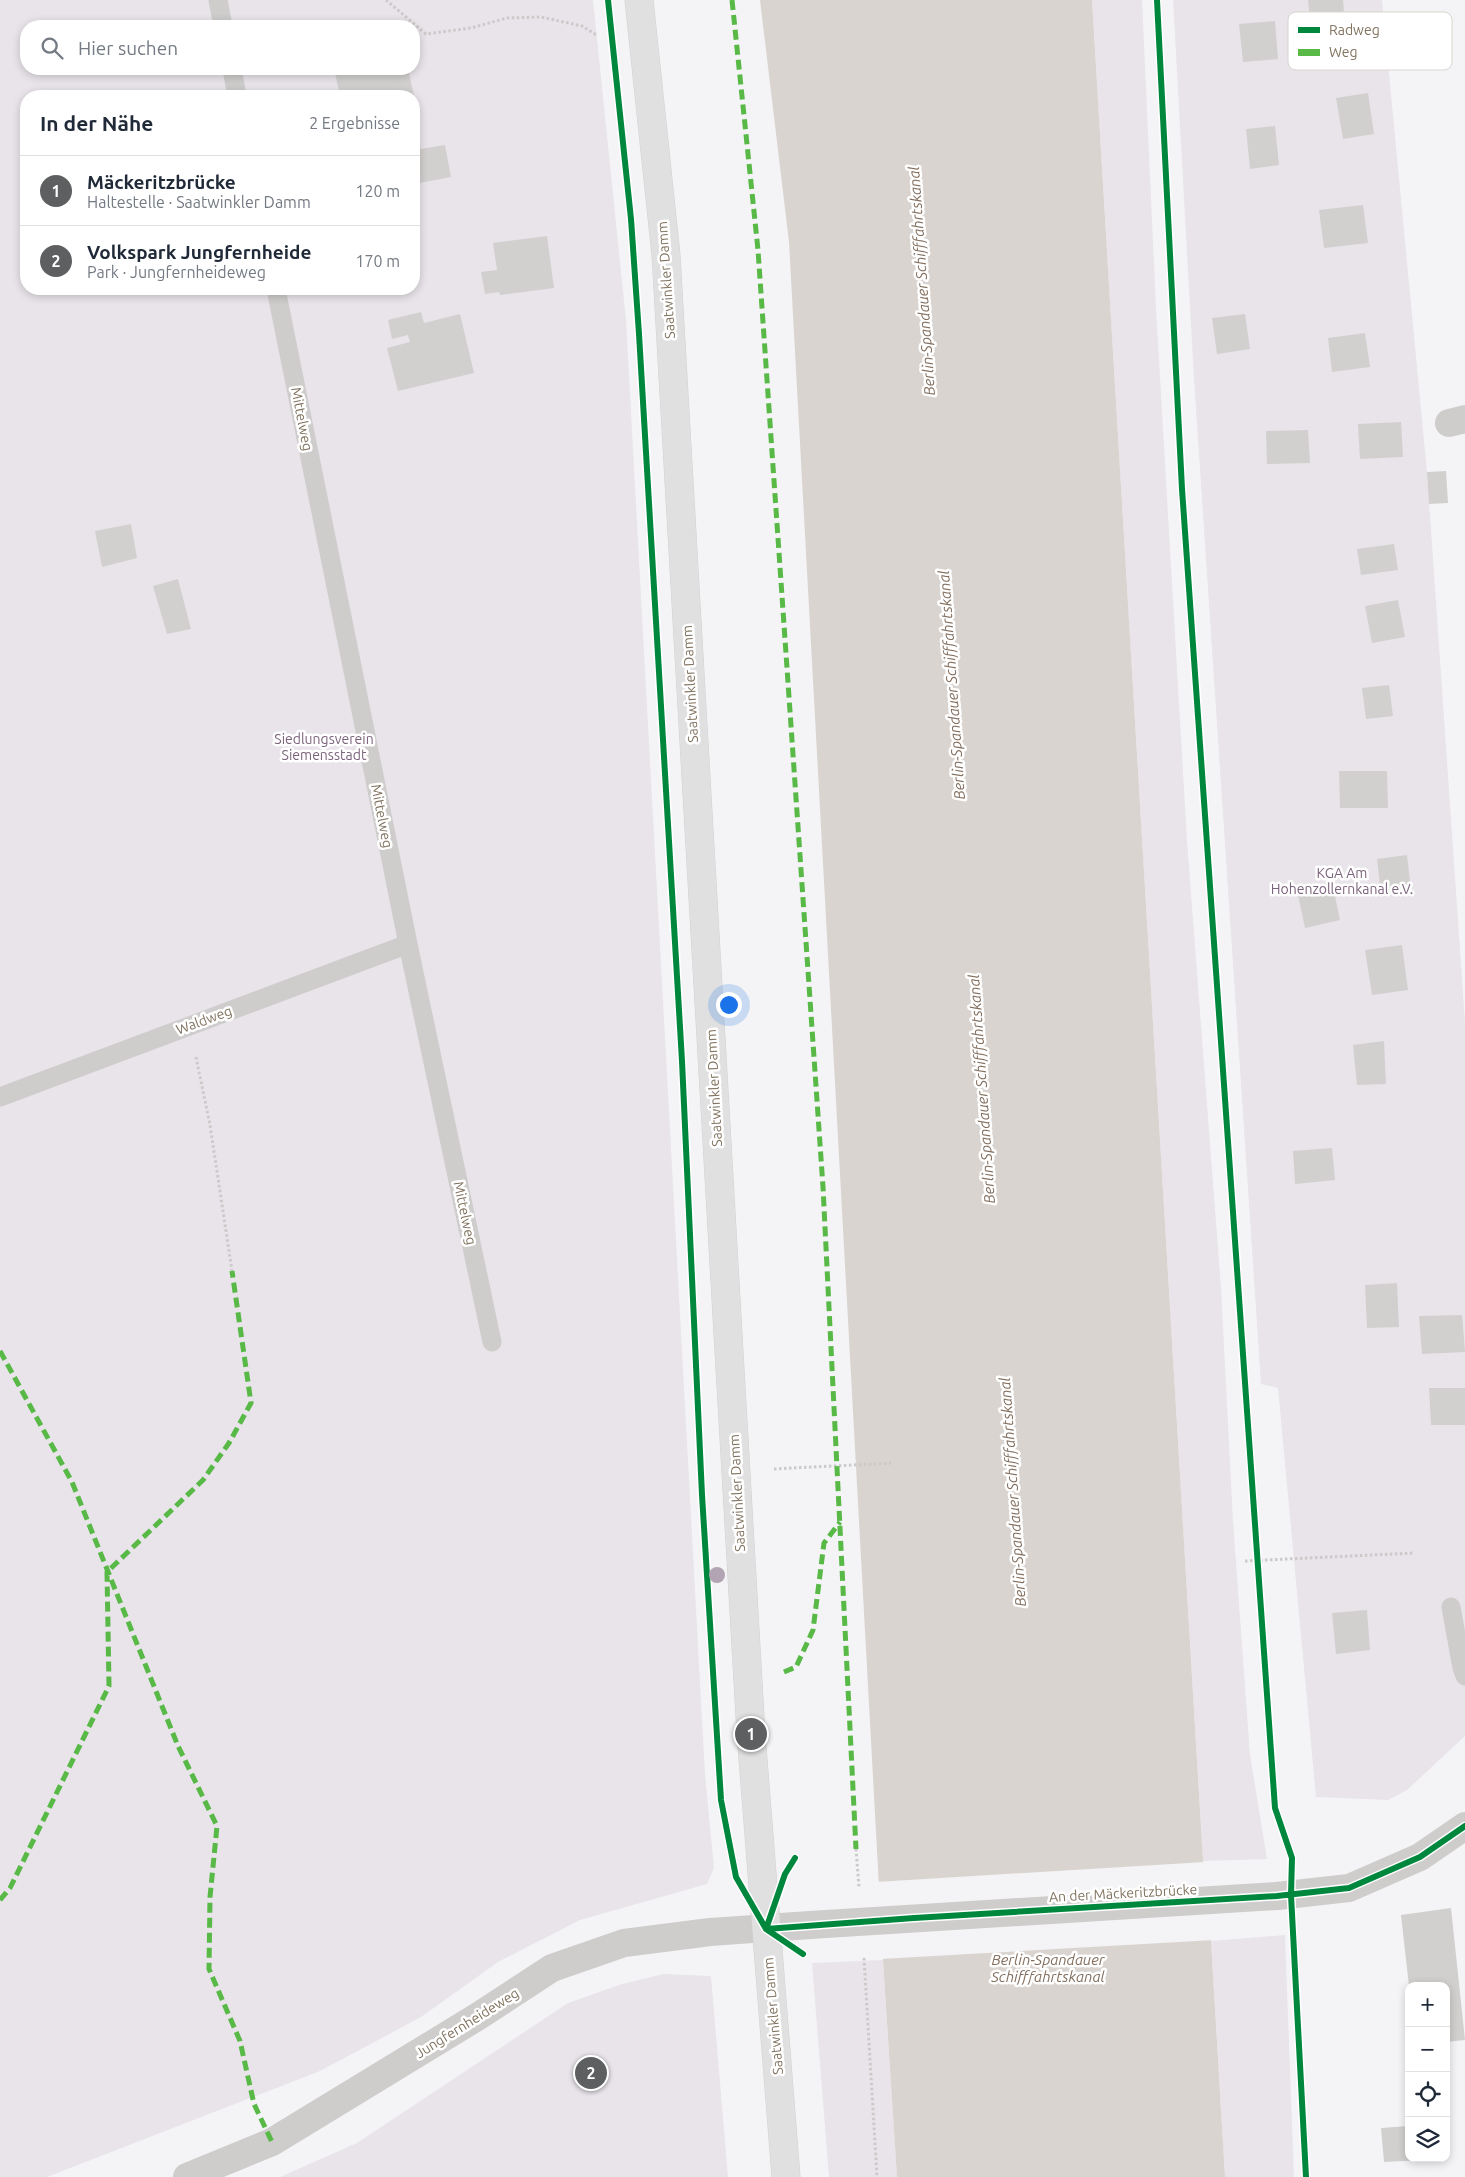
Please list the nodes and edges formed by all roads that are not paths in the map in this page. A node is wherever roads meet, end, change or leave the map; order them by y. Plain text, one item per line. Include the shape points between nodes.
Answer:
1 (218, 0) edge
2 (639, 0) edge
3 (222, 20) edge
4 (233, 75) edge
5 (237, 90) edge
6 (277, 295) edge
7 (408, 944) junction
8 (0, 1097) edge
9 (492, 1342) dead end
10 (1451, 1607) dead end
11 (1465, 1676) edge
12 (1465, 1826) edge
13 (766, 1929) junction
14 (187, 2177) edge
15 (786, 2177) edge

1 - 3 lane
2 - 13 main road, Saatwinkler Damm via 666,254 750,1725
4 - 5 lane
6 - 7 lane, Mittelweg
7 - 8 lane, Waldweg
7 - 9 lane, Mittelweg
10 - 11 lane
12 - 13 street, An der Mäckeritzbrücke, bridge via 1420,1857 1349,1888 1277,1896
13 - 14 street, Jungfernheideweg via 710,1932 624,1943 552,1968 272,2142
13 - 15 main road, Saatwinkler Damm

